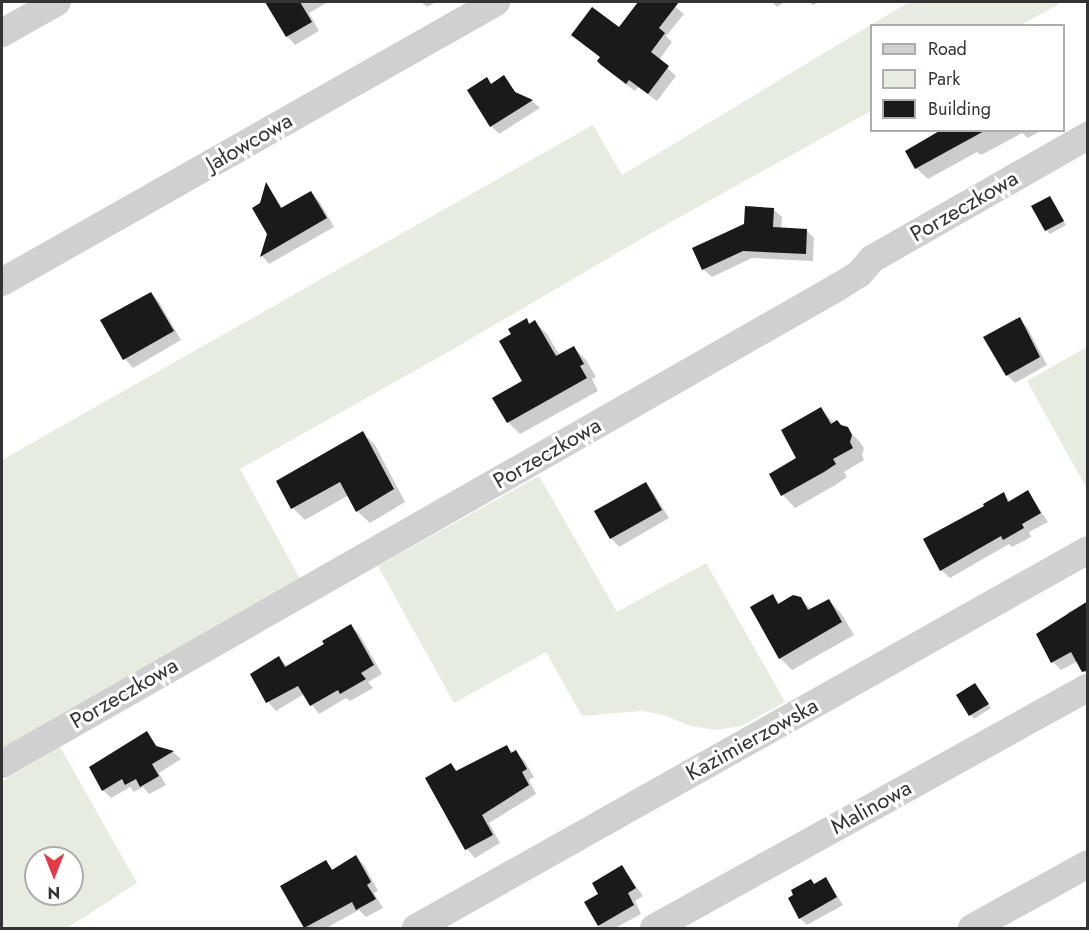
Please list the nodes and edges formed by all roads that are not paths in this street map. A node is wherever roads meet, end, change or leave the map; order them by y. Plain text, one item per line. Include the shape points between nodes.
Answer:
1 (57, 2) edge
2 (496, 2) edge
3 (2, 33) edge
4 (1088, 136) edge
5 (2, 282) edge
6 (1088, 550) edge
7 (1088, 687) edge
8 (2, 764) edge
9 (1088, 864) edge
10 (416, 928) edge
11 (654, 928) edge
12 (972, 928) edge

1 - 3 street
2 - 5 street, Jałowcowa
4 - 8 street, Porzeczkowa via 872,259 859,274 838,287
6 - 10 street, Kazimierzowska
7 - 11 street, Malinowa
9 - 12 street

